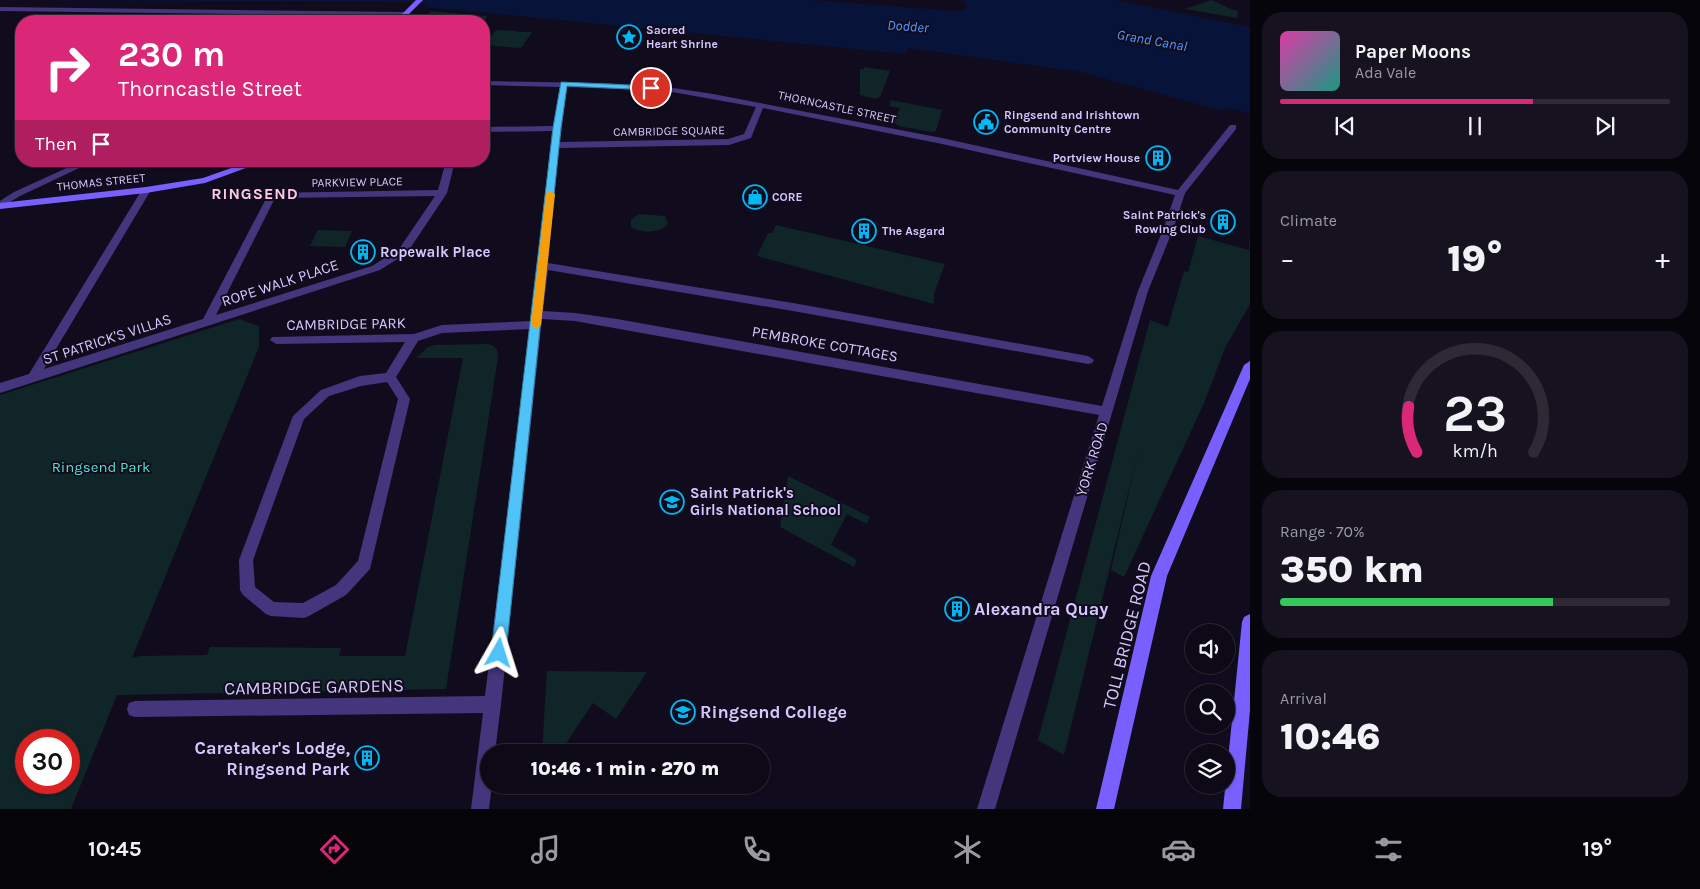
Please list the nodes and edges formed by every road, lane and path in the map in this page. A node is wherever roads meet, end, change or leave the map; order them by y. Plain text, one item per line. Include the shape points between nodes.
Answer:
1 (419, 2) edge
2 (0, 8) edge
3 (406, 14) joint
4 (490, 83) edge
5 (564, 84) junction
6 (761, 104) junction
7 (1233, 126) dead end
8 (557, 128) junction
9 (490, 129) edge
10 (555, 146) junction
11 (77, 167) edge
12 (243, 167) edge
13 (449, 167) edge
14 (146, 190) junction
15 (442, 193) junction
16 (1180, 193) junction
17 (0, 206) edge
18 (543, 266) junction
19 (536, 320) junction
20 (207, 322) junction
21 (414, 338) junction
22 (276, 340) dead end
23 (1088, 360) dead end
24 (1250, 365) edge
25 (390, 378) junction
26 (32, 379) junction
27 (0, 388) edge
28 (1101, 411) junction
29 (1250, 622) edge
30 (493, 704) junction
31 (136, 709) dead end
32 (480, 809) edge
33 (986, 809) edge
34 (1105, 809) edge
35 (1232, 809) edge

1 - 3 main road
2 - 3 street
4 - 5 street, THORNCASTLE STREET
5 - 6 street, THORNCASTLE STREET via 667,89
5 - 8 street
6 - 10 street, CAMBRIDGE SQUARE via 748,136 729,142
6 - 16 street, THORNCASTLE STREET
7 - 16 street, YORK ROAD
8 - 9 street
8 - 10 street
10 - 18 street
11 - 17 street via 17,194
12 - 14 main road, THOMAS STREET via 205,180
13 - 15 street, ROPE WALK PLACE
14 - 17 main road, THOMAS STREET
14 - 26 street, ST PATRICK'S VILLAS
15 - 20 street, ROPE WALK PLACE via 404,251 376,268
15 - 20 street, PARKVIEW PLACE via 272,195
16 - 28 street, YORK ROAD
18 - 19 street
18 - 23 street, PEMBROKE COTTAGES
19 - 21 street, CAMBRIDGE PARK via 442,329
19 - 28 street, PEMBROKE COTTAGES via 575,317 617,323
19 - 30 street
20 - 26 street, ST PATRICK'S VILLAS
21 - 22 street, CAMBRIDGE PARK
21 - 25 street
24 - 34 main road, TOLL BRIDGE ROAD via 1159,576
25 - 25 street via 404,399 365,564 341,590 304,611 271,609 248,590 246,560 299,416 325,393 360,381
26 - 27 street
28 - 33 street, YORK ROAD
29 - 35 main road
30 - 31 street, CAMBRIDGE GARDENS
30 - 32 street

